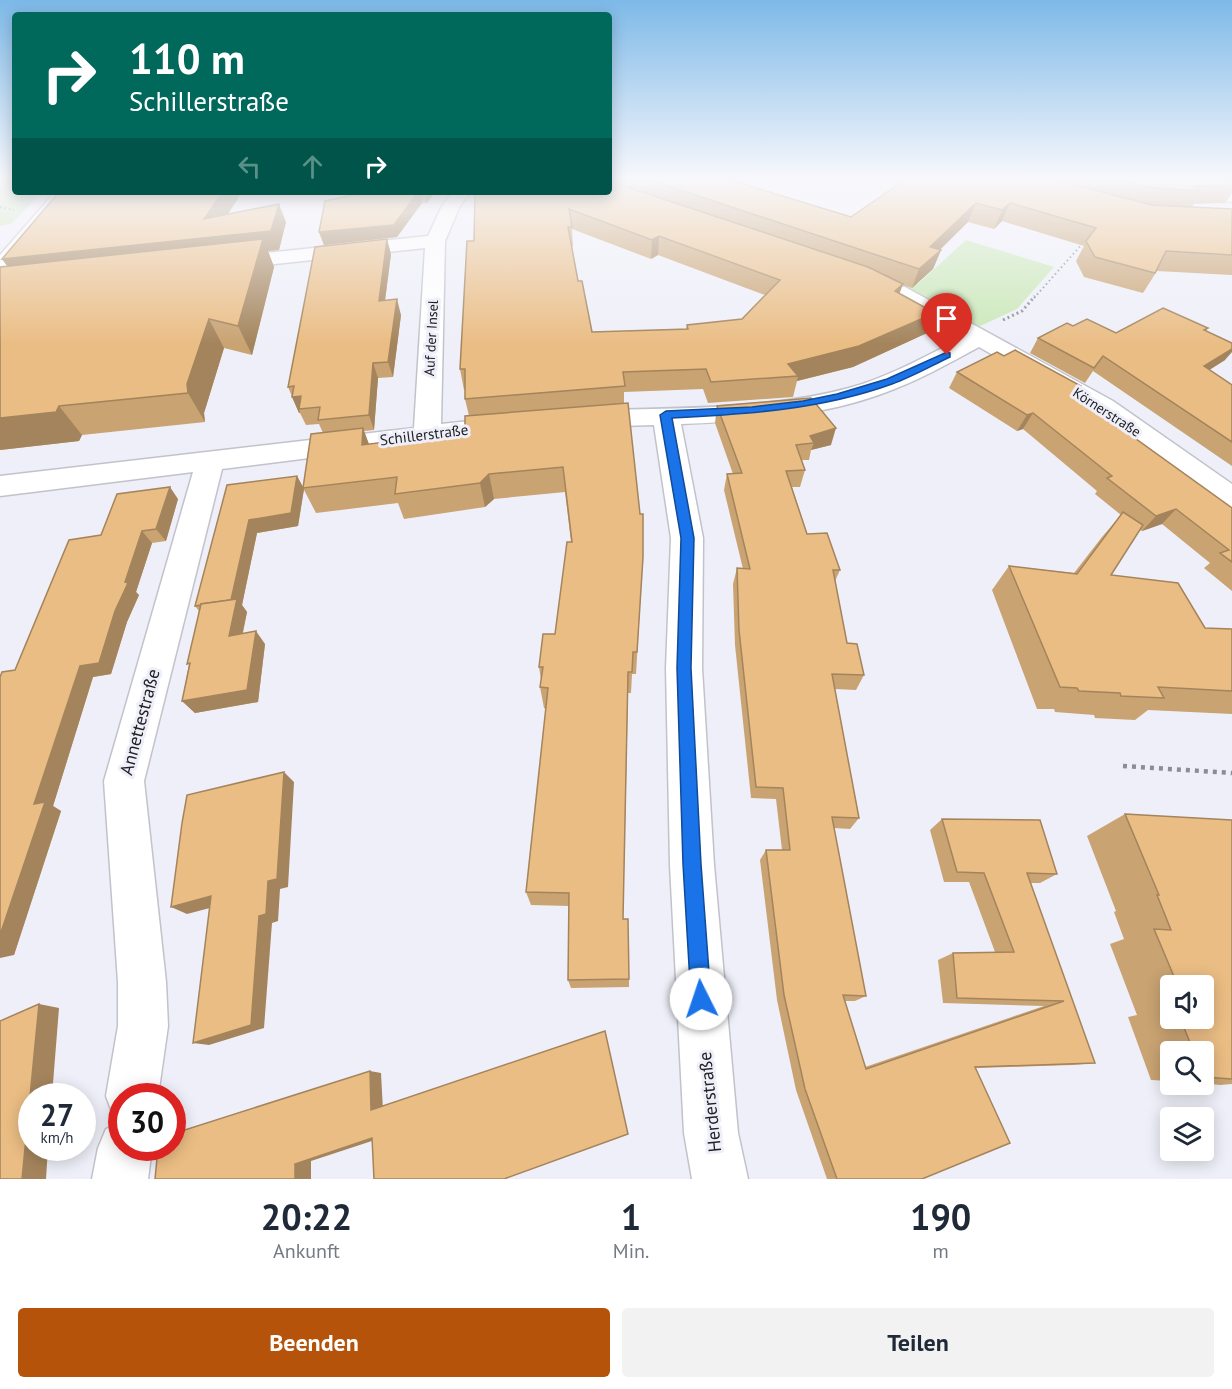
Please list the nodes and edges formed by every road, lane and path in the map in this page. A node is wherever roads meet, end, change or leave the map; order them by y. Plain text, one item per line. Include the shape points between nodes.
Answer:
1 (35, 234) edge
2 (439, 234) edge
3 (435, 242) junction
4 (1083, 243) edge
5 (209, 265) edge
6 (2, 281) edge
7 (879, 285) edge
8 (979, 338) junction
9 (666, 415) junction
10 (427, 435) junction
11 (210, 461) junction
12 (0, 486) edge
13 (1232, 499) edge
14 (1123, 766) dead end
15 (1232, 773) edge
16 (134, 1083) edge
17 (123, 1161) edge
18 (120, 1179) edge
19 (720, 1179) edge

1 - 6 street
2 - 3 street, Auf der Insel
3 - 5 street
3 - 10 street, Auf der Insel
4 - 8 path via 1022,311 983,330
7 - 8 street, Körnerstraße
8 - 9 street, Schillerstraße via 914,372 857,393 762,410
8 - 13 street, Körnerstraße via 1104,407
9 - 10 street, Schillerstraße
9 - 19 street, Herderstraße via 687,538 684,668 692,864 711,1133
10 - 11 street, Schillerstraße
11 - 12 street, Schillerstraße
11 - 16 street, Annettestraße via 124,781 142,982 143,1026
14 - 15 path
17 - 18 street

